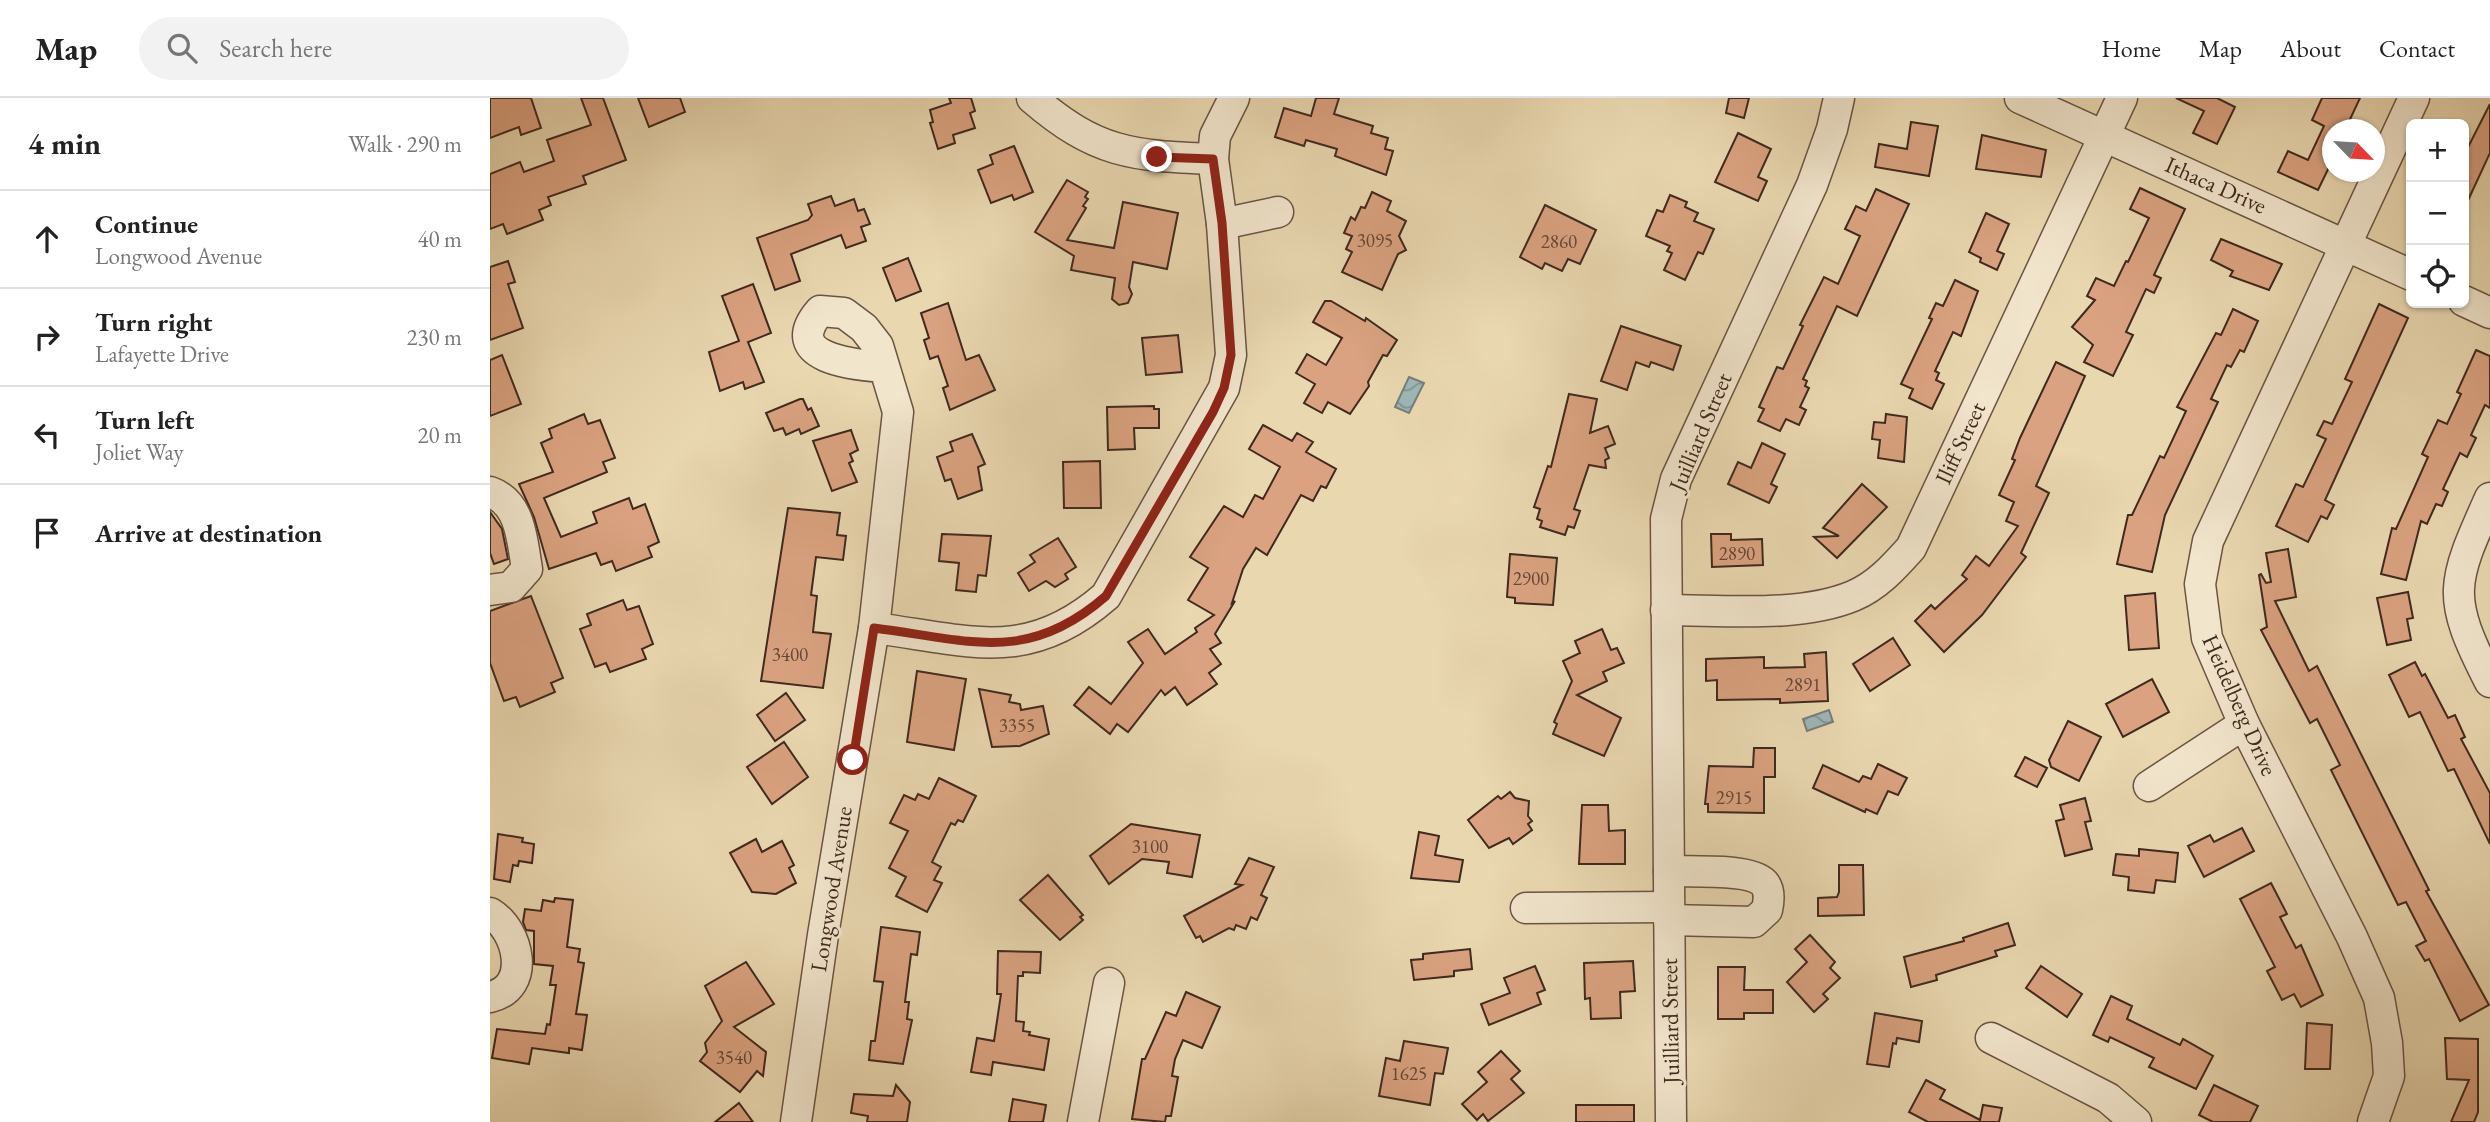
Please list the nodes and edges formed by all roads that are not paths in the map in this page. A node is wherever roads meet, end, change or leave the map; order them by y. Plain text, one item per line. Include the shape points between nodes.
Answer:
1 (1032, 98) edge
2 (1234, 98) edge
3 (1839, 98) edge
4 (2020, 98) edge
5 (2122, 98) edge
6 (2414, 98) edge
7 (2105, 135) junction
8 (1213, 159) junction
9 (1278, 212) dead end
10 (1222, 223) junction
11 (2346, 244) junction
12 (2406, 273) edge
13 (2469, 302) edge
14 (2490, 313) edge
15 (884, 367) dead end
16 (490, 492) edge
17 (2490, 498) edge
18 (490, 590) edge
19 (1666, 610) junction
20 (874, 628) junction
21 (2489, 677) edge
22 (2244, 724) junction
23 (2149, 786) dead end
24 (1669, 871) junction
25 (1526, 908) dead end
26 (490, 913) edge
27 (1668, 914) junction
28 (1109, 983) dead end
29 (490, 997) edge
30 (1991, 1038) dead end
31 (796, 1122) edge
32 (1083, 1122) edge
33 (1671, 1122) edge
34 (2136, 1122) edge
35 (2373, 1122) edge

1 - 8 street via 1064,126 1102,146 1157,157
2 - 8 street via 1215,136
3 - 19 street, Juilliard Street via 1812,185 1676,479 1666,519
4 - 7 street, Ithaca Drive
5 - 7 street, Iliff Street
6 - 11 street, Heidelberg Drive
7 - 11 street, Ithaca Drive
7 - 19 street, Iliff Street via 1911,548 1886,575 1855,595 1814,608
8 - 10 street
9 - 10 street
10 - 20 street via 1231,355 1224,388 1106,596 1080,619 1021,642
11 - 12 street, Ithaca Drive
11 - 22 street, Heidelberg Drive via 2208,541 2200,584 2202,617
13 - 14 street
15 - 20 street, Longwood Avenue via 898,412
16 - 18 street via 511,506 527,569 511,587
17 - 21 street via 2465,553 2457,586 2462,624
19 - 24 street, Juilliard Street
20 - 31 street, Longwood Avenue
22 - 23 street
22 - 35 street, Heidelberg Drive via 2379,999 2389,1076
24 - 27 street, Juilliard Street
24 - 27 street via 1752,874 1765,884 1769,898 1768,910 1754,922
25 - 27 street
26 - 29 street via 498,918 518,958 510,986
27 - 33 street, Juilliard Street
28 - 32 street
30 - 34 street via 2108,1098

